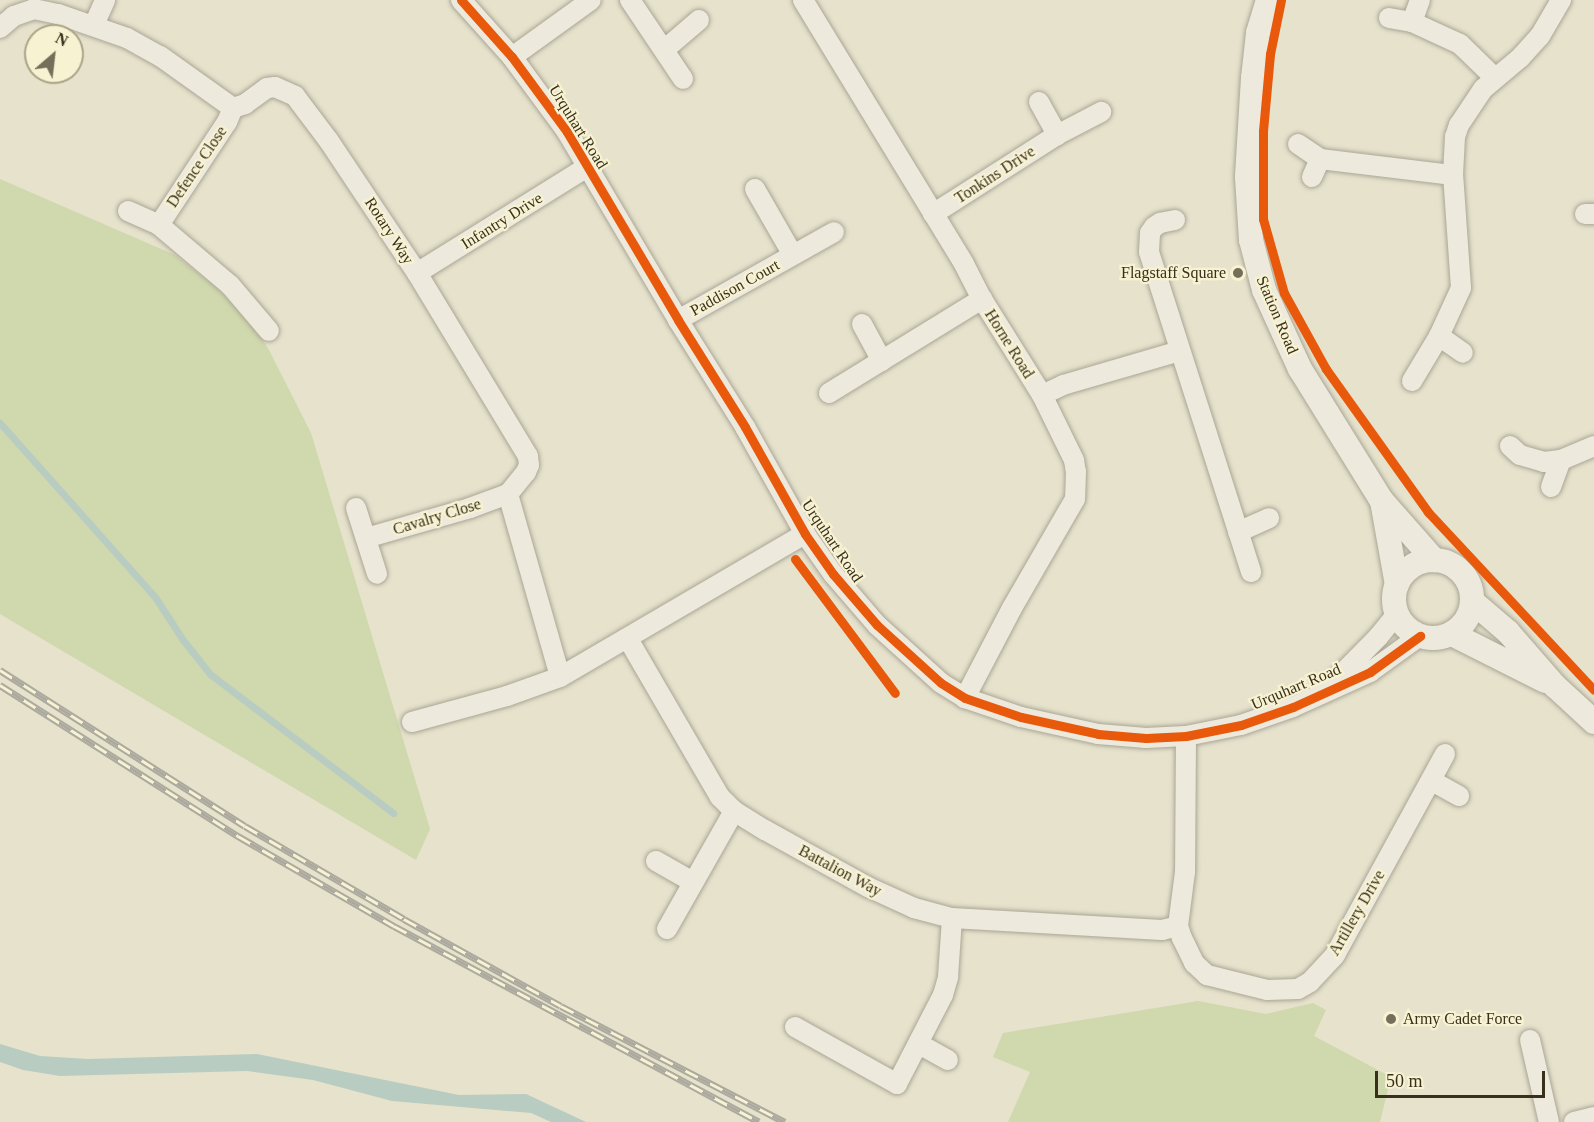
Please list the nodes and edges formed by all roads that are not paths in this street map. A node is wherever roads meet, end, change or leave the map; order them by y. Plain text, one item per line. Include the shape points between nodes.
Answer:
1 (105, 0) edge
2 (461, 0) edge
3 (591, 0) edge
4 (630, 0) edge
5 (803, 0) edge
6 (1268, 0) edge
7 (1420, 0) edge
8 (1561, 0) edge
9 (1389, 18) dead end
10 (699, 20) dead end
11 (1412, 22) junction
12 (94, 25) junction
13 (0, 28) edge
14 (664, 50) junction
15 (512, 57) junction
16 (1495, 78) junction
17 (682, 80) dead end
18 (1039, 102) dead end
19 (233, 108) junction
20 (1101, 112) dead end
21 (1058, 135) junction
22 (1298, 144) dead end
23 (1320, 159) junction
24 (586, 168) junction
25 (1453, 175) junction
26 (1312, 177) dead end
27 (755, 189) dead end
28 (128, 211) dead end
29 (933, 214) junction
30 (1175, 220) dead end
31 (159, 225) junction
32 (834, 232) dead end
33 (792, 255) junction
34 (417, 273) junction
35 (981, 299) junction
36 (678, 320) junction
37 (862, 324) dead end
38 (269, 331) dead end
39 (1439, 336) junction
40 (1180, 351) junction
41 (1463, 353) dead end
42 (882, 361) junction
43 (1412, 381) dead end
44 (829, 393) dead end
45 (1042, 395) junction
46 (1510, 446) dead end
47 (1594, 446) edge
48 (1561, 460) junction
49 (1551, 487) dead end
50 (508, 494) junction
51 (1382, 501) junction
52 (356, 508) dead end
53 (1269, 518) dead end
54 (1238, 532) junction
55 (806, 534) junction
56 (366, 538) junction
57 (1434, 560) junction
58 (1251, 572) dead end
59 (377, 574) dead end
60 (1397, 585) junction
61 (1473, 602) junction
62 (1397, 614) junction
63 (1452, 634) junction
64 (1420, 636) junction
65 (628, 639) junction
66 (560, 677) junction
67 (1556, 686) junction
68 (1323, 692) junction
69 (965, 698) junction
70 (412, 722) dead end
71 (1594, 722) edge
72 (1186, 736) junction
73 (1445, 754) dead end
74 (1431, 781) junction
75 (1459, 796) dead end
76 (734, 811) junction
77 (656, 861) dead end
78 (693, 882) junction
79 (952, 918) junction
80 (1178, 926) junction
81 (667, 929) dead end
82 (795, 1027) dead end
83 (1530, 1040) dead end
84 (920, 1044) junction
85 (948, 1060) dead end
86 (1594, 1117) edge
87 (1549, 1122) edge
88 (1574, 1122) edge

1 - 12 street
2 - 15 street, Urquhart Road
3 - 15 street
4 - 14 street
5 - 29 street, Horne Road
6 - 51 street, Station Road via 1258,33 1247,177 1247,207 1256,263 1295,360
7 - 11 street
8 - 16 street via 1531,47
9 - 11 street
10 - 14 street
11 - 16 street via 1460,44
12 - 13 street via 34,9 14,16
12 - 19 street via 160,56
14 - 17 street
15 - 24 street, Urquhart Road via 567,132
16 - 25 street via 1473,100 1459,125
18 - 21 street
19 - 31 street, Defence Close
19 - 34 street, Rotary Way via 267,88 275,87 295,96
20 - 21 street, Tonkins Drive
21 - 29 street, Tonkins Drive
22 - 23 street
23 - 25 street
23 - 26 street
24 - 34 street, Infantry Drive
24 - 36 street, Urquhart Road
25 - 39 street via 1462,274 1456,300
27 - 33 street, Paddison Court
28 - 31 street, Defence Close
29 - 35 street, Horne Road
30 - 40 street via 1154,227 1149,252
31 - 38 street, Defence Close via 230,285
32 - 33 street, Paddison Court
33 - 36 street, Paddison Court
34 - 50 street, Rotary Way via 528,456 526,472
35 - 42 street
35 - 45 street, Horne Road
36 - 55 street, Urquhart Road via 746,427
37 - 42 street
39 - 41 street
39 - 43 street
40 - 45 street via 1063,385
40 - 54 street
42 - 44 street
45 - 69 street, Horne Road via 1074,460 1075,499
46 - 48 street via 1532,460
47 - 48 street
48 - 49 street
50 - 56 street, Cavalry Close
50 - 66 street
51 - 57 street, Station Road
51 - 60 street, Station Road
52 - 56 street
53 - 54 street
54 - 58 street
55 - 65 street
55 - 69 street, Urquhart Road via 833,574 877,625 941,682
56 - 59 street
57 - 60 street via 1408,569
57 - 61 street, Station Road via 1447,562 1462,573 1472,589
60 - 62 street, Station Road
61 - 63 street via 1470,615
61 - 67 street, Station Road via 1508,632
62 - 64 street via 1410,631
62 - 68 street, Urquhart Road
63 - 64 street via 1441,638
63 - 67 street, Station Road
64 - 68 street, Urquhart Road via 1370,672
65 - 66 street
65 - 76 street, Battalion Way via 711,784
66 - 70 street
67 - 71 street, Station Road
68 - 72 street, Urquhart Road via 1260,719
69 - 72 street, Urquhart Road via 1021,717 1098,734
72 - 80 street via 1185,872
73 - 74 street, Artillery Drive
74 - 75 street
74 - 80 street, Artillery Drive via 1335,955 1298,989 1267,990 1207,975 1194,963
76 - 78 street
76 - 79 street, Battalion Way via 886,896
77 - 78 street
78 - 81 street
79 - 80 street, Battalion Way via 1162,930
79 - 84 street via 948,977
82 - 84 street via 897,1084
83 - 87 street
84 - 85 street
86 - 88 street

